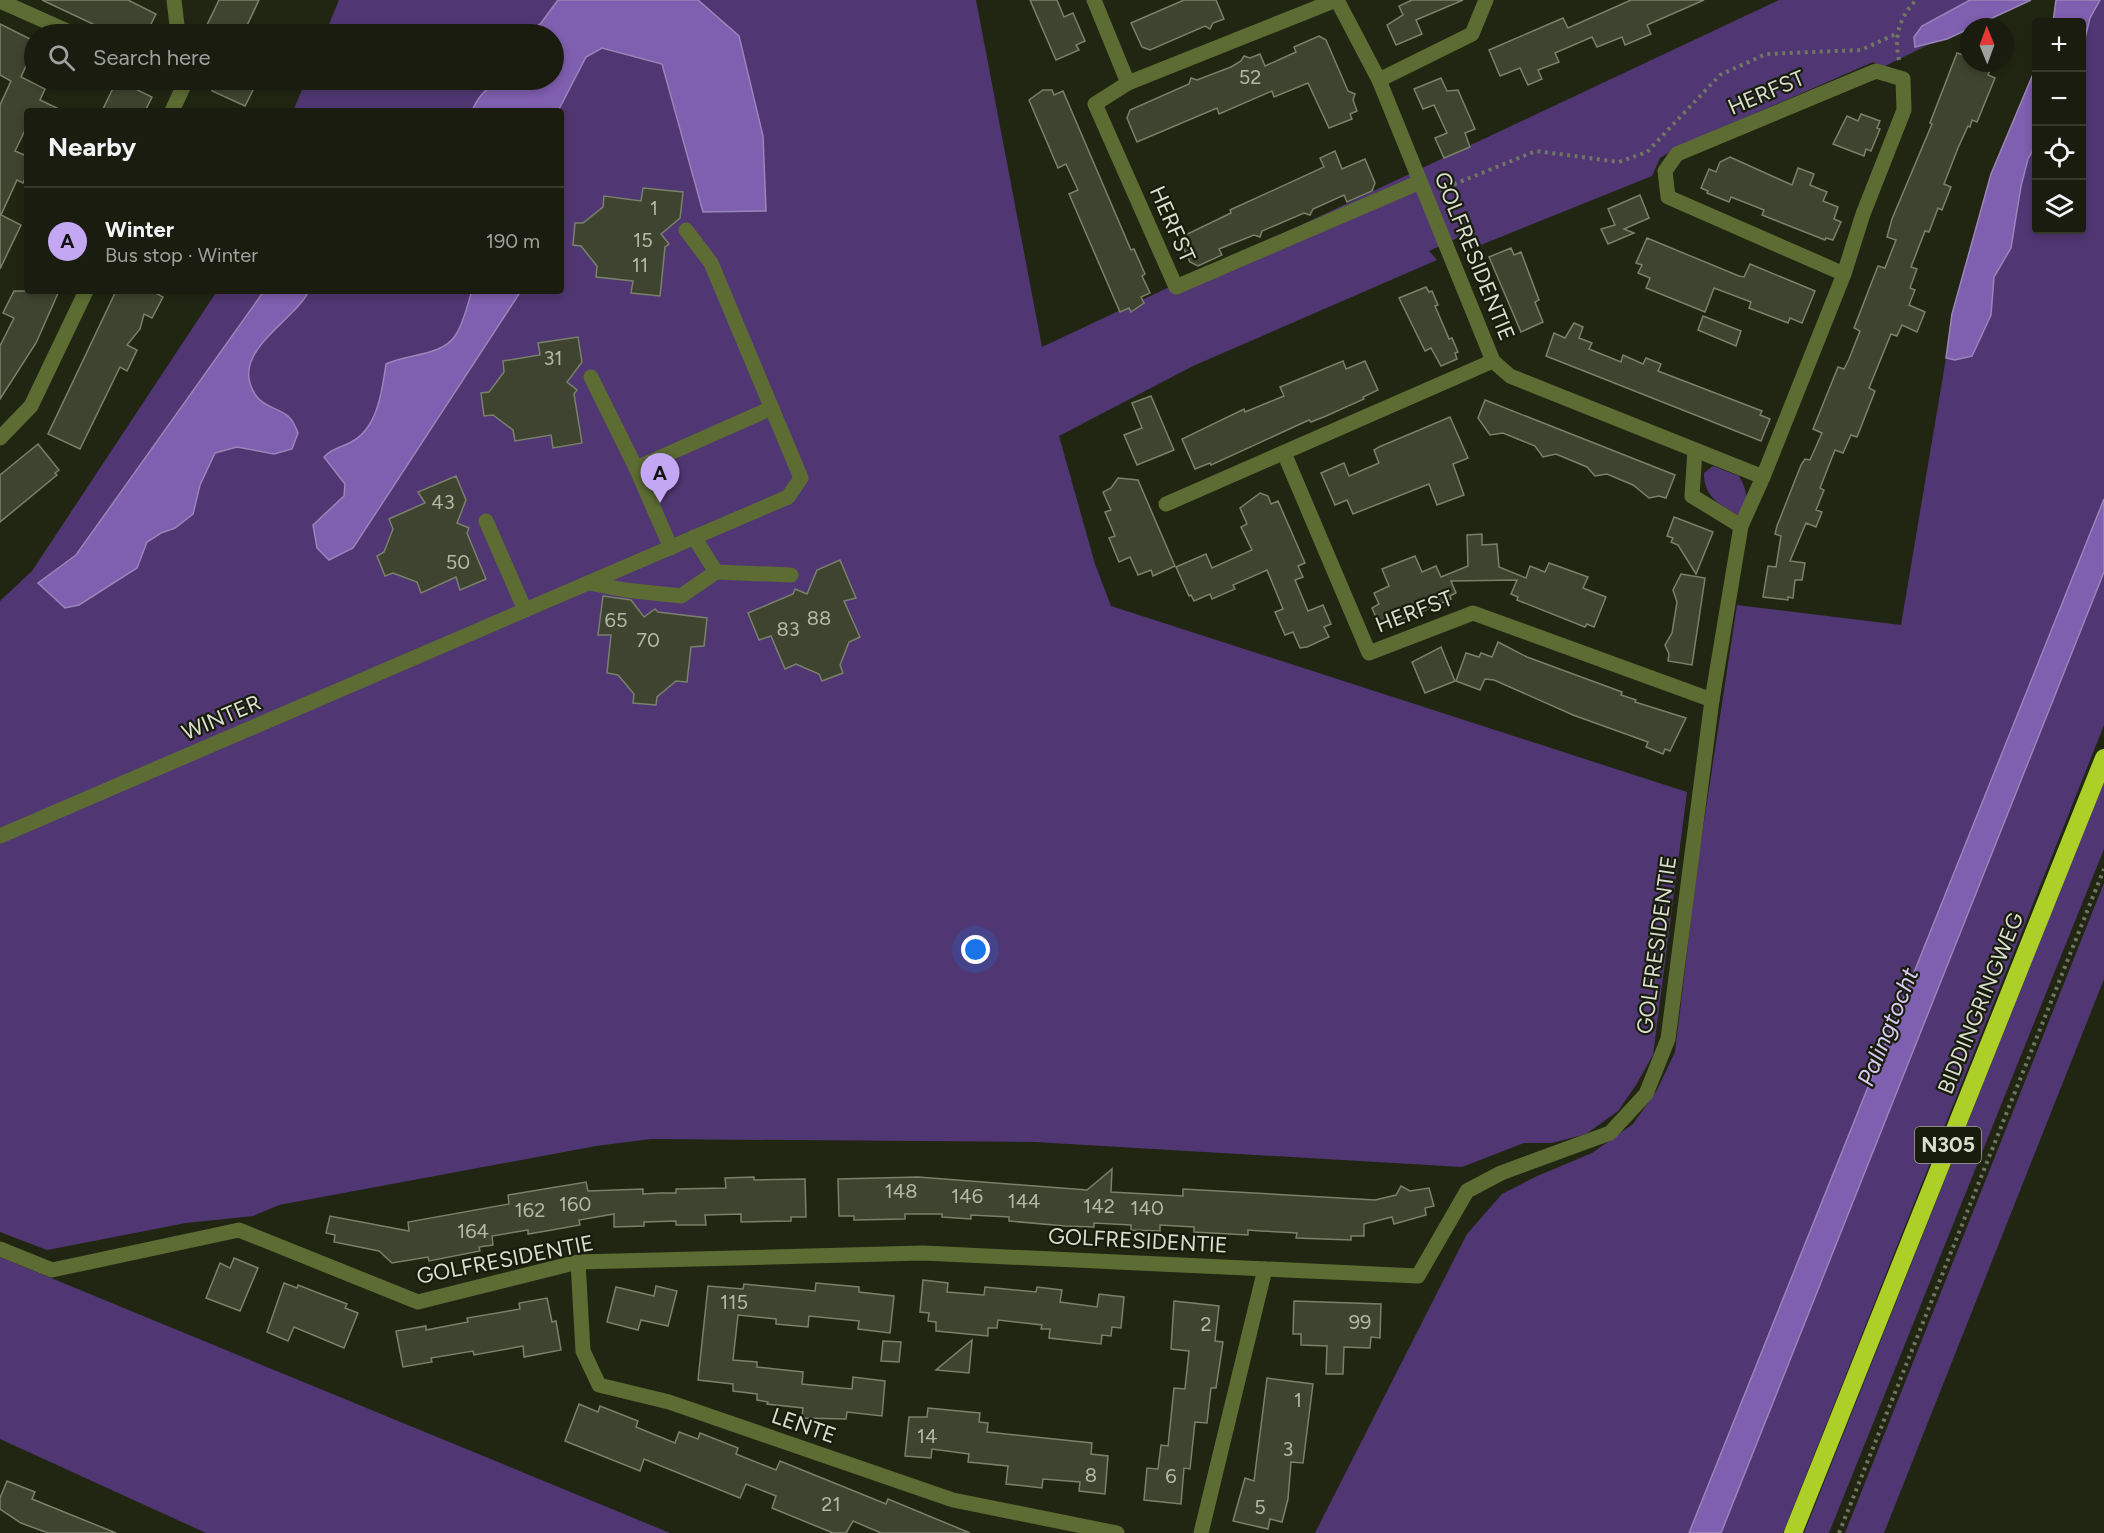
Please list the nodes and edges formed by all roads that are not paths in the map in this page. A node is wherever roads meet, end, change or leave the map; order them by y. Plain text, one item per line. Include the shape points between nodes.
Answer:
1 (174, 0) edge
2 (1094, 0) edge
3 (1336, 0) edge
4 (1486, 0) edge
5 (0, 1) edge
6 (52, 24) edge
7 (177, 24) edge
8 (1379, 80) junction
9 (1128, 82) junction
10 (178, 90) edge
11 (173, 108) edge
12 (1423, 189) junction
13 (686, 230) dead end
14 (1844, 274) junction
15 (85, 294) edge
16 (1493, 361) junction
17 (591, 377) dead end
18 (772, 408) junction
19 (0, 438) edge
20 (1695, 450) junction
21 (1284, 453) junction
22 (636, 468) junction
23 (1763, 477) junction
24 (1166, 504) dead end
25 (486, 521) dead end
26 (1741, 526) junction
27 (694, 537) junction
28 (671, 548) junction
29 (716, 572) junction
30 (791, 575) dead end
31 (589, 583) junction
32 (525, 610) junction
33 (1712, 700) junction
34 (2104, 758) edge
35 (0, 836) edge
36 (0, 1249) edge
37 (578, 1263) junction
38 (1265, 1269) junction
39 (1117, 1533) edge
40 (1201, 1533) edge
41 (1793, 1533) edge

1 - 7 street
2 - 9 street
3 - 8 street, GOLFRESIDENTIE
3 - 9 street, HERFST
4 - 8 street via 1472,34
5 - 6 street
8 - 12 street, GOLFRESIDENTIE
9 - 12 street, HERFST via 1095,104 1176,287
10 - 11 street
12 - 16 street, GOLFRESIDENTIE
13 - 18 street, WINTER via 711,262
14 - 14 street, HERFST via 1668,196 1665,171 1677,154 1876,71 1903,79 1904,110
14 - 23 street
15 - 19 street via 31,406
16 - 20 street, GOLFRESIDENTIE via 1510,376
16 - 21 street
17 - 22 street
18 - 22 street
18 - 27 street, WINTER via 801,478 788,497
20 - 23 street, GOLFRESIDENTIE
20 - 26 street via 1692,496
21 - 24 street
21 - 33 street, HERFST via 1369,653 1473,613
22 - 28 street
23 - 26 street, GOLFRESIDENTIE
25 - 32 street
26 - 33 street, GOLFRESIDENTIE
27 - 28 street, WINTER
27 - 29 street
28 - 31 street, WINTER
29 - 30 street
29 - 31 street via 681,596
31 - 32 street, WINTER
32 - 35 street, WINTER
33 - 38 street, GOLFRESIDENTIE via 1668,1039 1646,1094 1610,1133 1501,1173 1467,1191 1418,1276
34 - 41 highway, BIDDINGRINGWEG / N305
36 - 37 street, GOLFRESIDENTIE via 52,1270 239,1230 418,1302
37 - 38 street, GOLFRESIDENTIE via 923,1253
37 - 39 street, LENTE via 583,1350 599,1385 669,1402 953,1500
38 - 40 street

